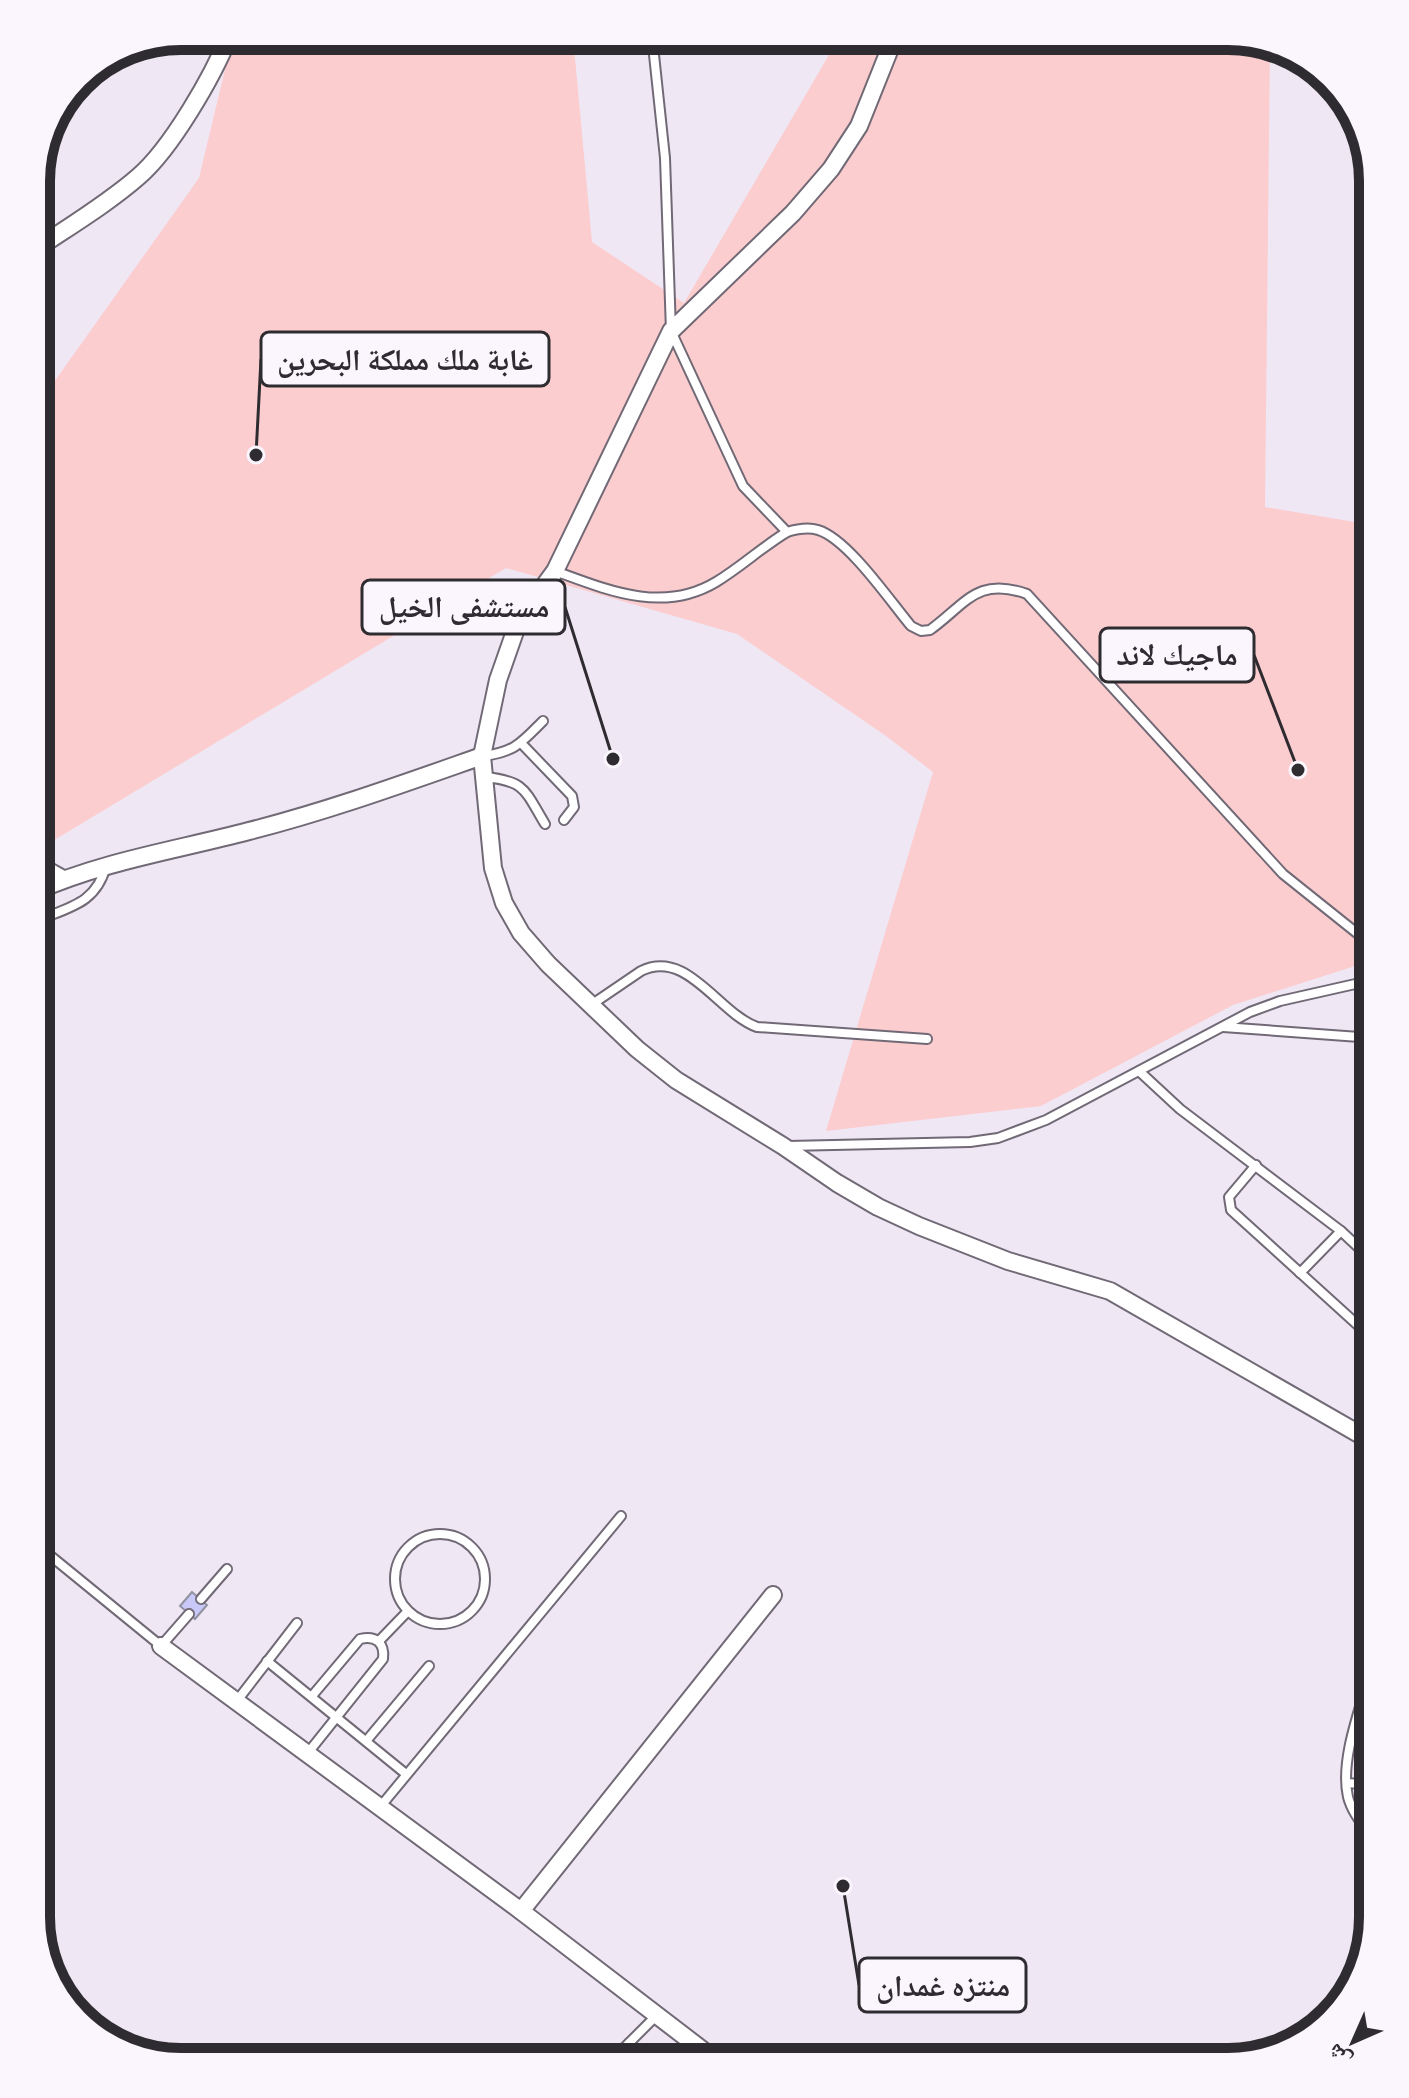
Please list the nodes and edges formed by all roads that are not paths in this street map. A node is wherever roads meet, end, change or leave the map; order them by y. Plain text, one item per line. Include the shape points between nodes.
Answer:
1 (222, 50) edge
2 (653, 50) edge
3 (889, 50) edge
4 (50, 239) edge
5 (671, 331) junction
6 (787, 532) junction
7 (555, 571) junction
8 (543, 721) dead end
9 (521, 743) junction
10 (482, 756) junction
11 (484, 777) junction
12 (564, 820) dead end
13 (545, 824) dead end
14 (106, 865) junction
15 (50, 872) edge
16 (63, 879) junction
17 (50, 885) edge
18 (50, 914) edge
19 (1359, 935) edge
20 (1359, 983) edge
21 (591, 1005) junction
22 (1222, 1027) junction
23 (1359, 1037) edge
24 (927, 1039) dead end
25 (1139, 1071) junction
26 (783, 1146) junction
27 (1256, 1165) junction
28 (1341, 1231) junction
29 (1359, 1248) edge
30 (1300, 1273) junction
31 (1359, 1326) edge
32 (1359, 1434) edge
33 (621, 1516) dead end
34 (50, 1555) edge
35 (227, 1569) dead end
36 (773, 1595) dead end
37 (201, 1599) dead end
38 (408, 1611) junction
39 (189, 1614) dead end
40 (297, 1623) dead end
41 (379, 1641) junction
42 (161, 1646) junction
43 (267, 1661) junction
44 (429, 1666) dead end
45 (312, 1696) junction
46 (235, 1703) junction
47 (1359, 1715) edge
48 (336, 1716) junction
49 (367, 1740) junction
50 (306, 1754) junction
51 (406, 1774) junction
52 (1347, 1783) junction
53 (1359, 1784) edge
54 (379, 1808) junction
55 (1359, 1818) edge
56 (521, 1911) junction
57 (657, 2015) junction
58 (629, 2043) junction
59 (624, 2048) edge
60 (635, 2048) edge
61 (700, 2048) edge

1 - 4 street via 194,102 141,175
2 - 5 lane via 665,158
3 - 5 street via 859,126 831,169
5 - 6 lane via 743,486
5 - 7 street
6 - 7 lane via 712,584 668,597 635,598
6 - 19 lane via 817,529 834,537 921,631 930,630 979,592 1007,587 1027,594 1283,874
7 - 10 street via 530,602 511,640
8 - 9 lane
9 - 10 lane via 510,751
9 - 12 lane via 572,796 574,807
10 - 11 street
10 - 14 street via 321,811
11 - 13 lane via 519,785
11 - 21 street via 493,868 504,903 521,933
14 - 16 street
14 - 18 lane via 93,894
15 - 16 street
16 - 17 street
20 - 22 lane via 1280,1001
21 - 24 lane via 641,971 669,966 757,1027
21 - 26 street via 676,1080
22 - 23 lane
22 - 25 lane
25 - 26 lane via 1046,1120 998,1138
25 - 27 lane
26 - 32 street via 837,1183 919,1226 1132,1301
27 - 28 lane
27 - 30 lane via 1229,1197 1231,1210
28 - 29 lane
28 - 30 lane
30 - 31 lane
33 - 51 lane
34 - 42 lane
35 - 37 lane
36 - 56 street
38 - 38 lane via 437,1624 467,1616 485,1589 484,1567 473,1549 444,1534 413,1543 400,1560 395,1581
38 - 41 lane
39 - 42 lane
40 - 43 lane
41 - 45 lane via 360,1639
41 - 48 lane via 383,1659
42 - 46 street
43 - 45 lane
43 - 46 lane
44 - 49 lane
45 - 48 lane
46 - 50 street
47 - 52 lane
48 - 49 lane
48 - 50 lane
49 - 51 lane
50 - 54 street
51 - 54 lane
52 - 53 lane
52 - 55 lane
54 - 56 street
56 - 57 street
57 - 58 lane
57 - 61 street
58 - 59 lane
58 - 60 lane

